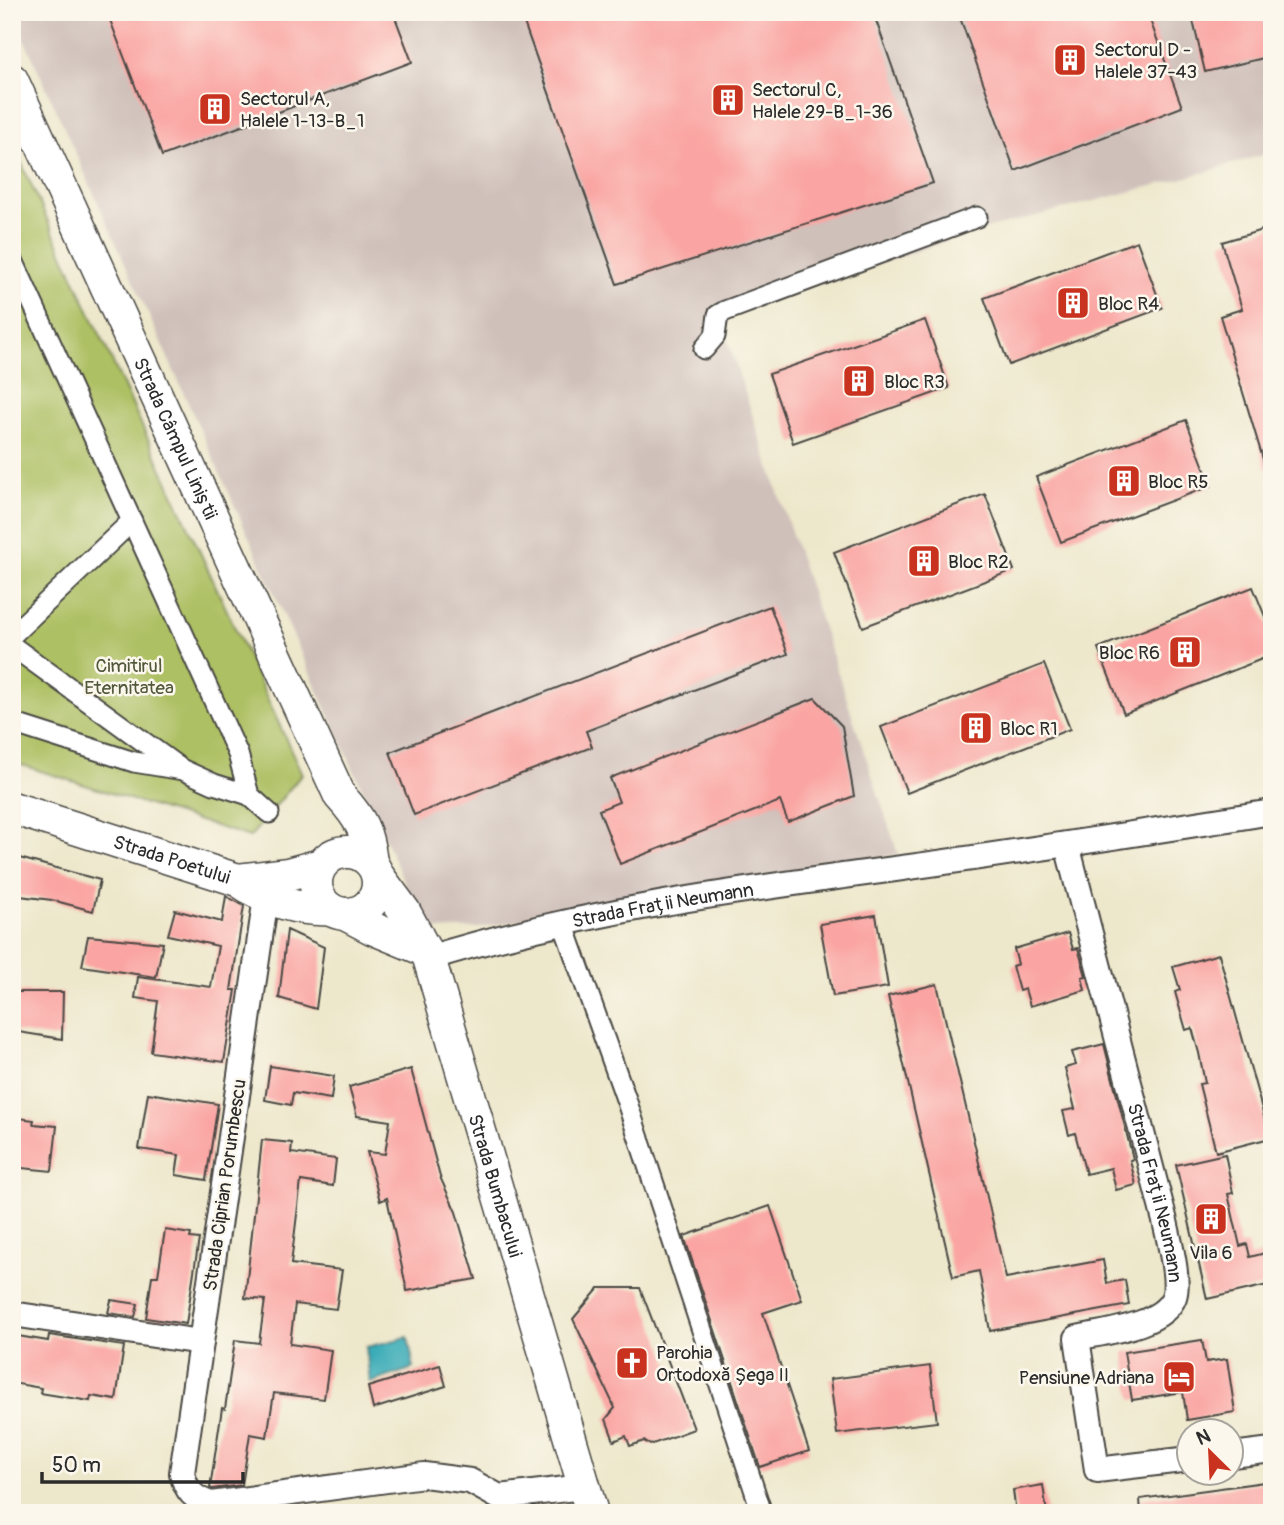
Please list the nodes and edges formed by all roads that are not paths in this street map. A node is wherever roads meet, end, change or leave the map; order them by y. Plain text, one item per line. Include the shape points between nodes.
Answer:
1 (12, 80) edge
2 (977, 217) dead end
3 (12, 258) edge
4 (705, 349) dead end
5 (132, 520) junction
6 (12, 635) edge
7 (12, 646) edge
8 (12, 723) edge
9 (183, 770) junction
10 (249, 795) junction
11 (340, 796) junction
12 (12, 808) edge
13 (1272, 812) edge
14 (269, 813) dead end
15 (1067, 845) junction
16 (327, 860) junction
17 (374, 869) junction
18 (238, 880) junction
19 (266, 897) junction
20 (337, 911) junction
21 (564, 923) junction
22 (427, 954) junction
23 (12, 1314) edge
24 (201, 1342) junction
25 (1272, 1450) edge
26 (1246, 1453) edge
27 (1176, 1461) edge
28 (588, 1505) edge
29 (762, 1513) edge

1 - 11 street, Strada Câmpul Liniștii
2 - 4 street via 725,311 718,315 715,336
3 - 5 street
5 - 6 street
5 - 10 street via 238,754
7 - 9 street
8 - 9 street via 134,762
9 - 10 street
10 - 14 street
11 - 16 street, Strada Câmpul Liniștii via 340,825
11 - 17 street, Strada Câmpul Liniștii via 364,827
12 - 18 street, Strada Poetului
13 - 15 street, Strada Frații Neumann
15 - 21 street, Strada Frații Neumann via 705,895
15 - 27 street, Strada Frații Neumann via 1166,1222 1176,1282 1175,1296 1154,1318 1077,1338 1097,1470
16 - 17 street via 357,852
16 - 18 street via 288,874
16 - 20 street via 317,873 316,889 324,904
17 - 20 street via 377,892 368,906 361,911
17 - 22 street, Strada Bumbacului
18 - 19 street, Strada Poetului
19 - 20 street, Strada Poetului via 301,908
19 - 24 street, Strada Ciprian Porumbescu
20 - 22 street
21 - 22 street, Strada Frații Neumann
21 - 29 street
22 - 28 street, Strada Bumbacului
23 - 24 street
24 - 28 street, Strada Ciprian Porumbescu via 182,1473 187,1490 198,1500 211,1504 425,1475 470,1481 499,1497
25 - 26 street

